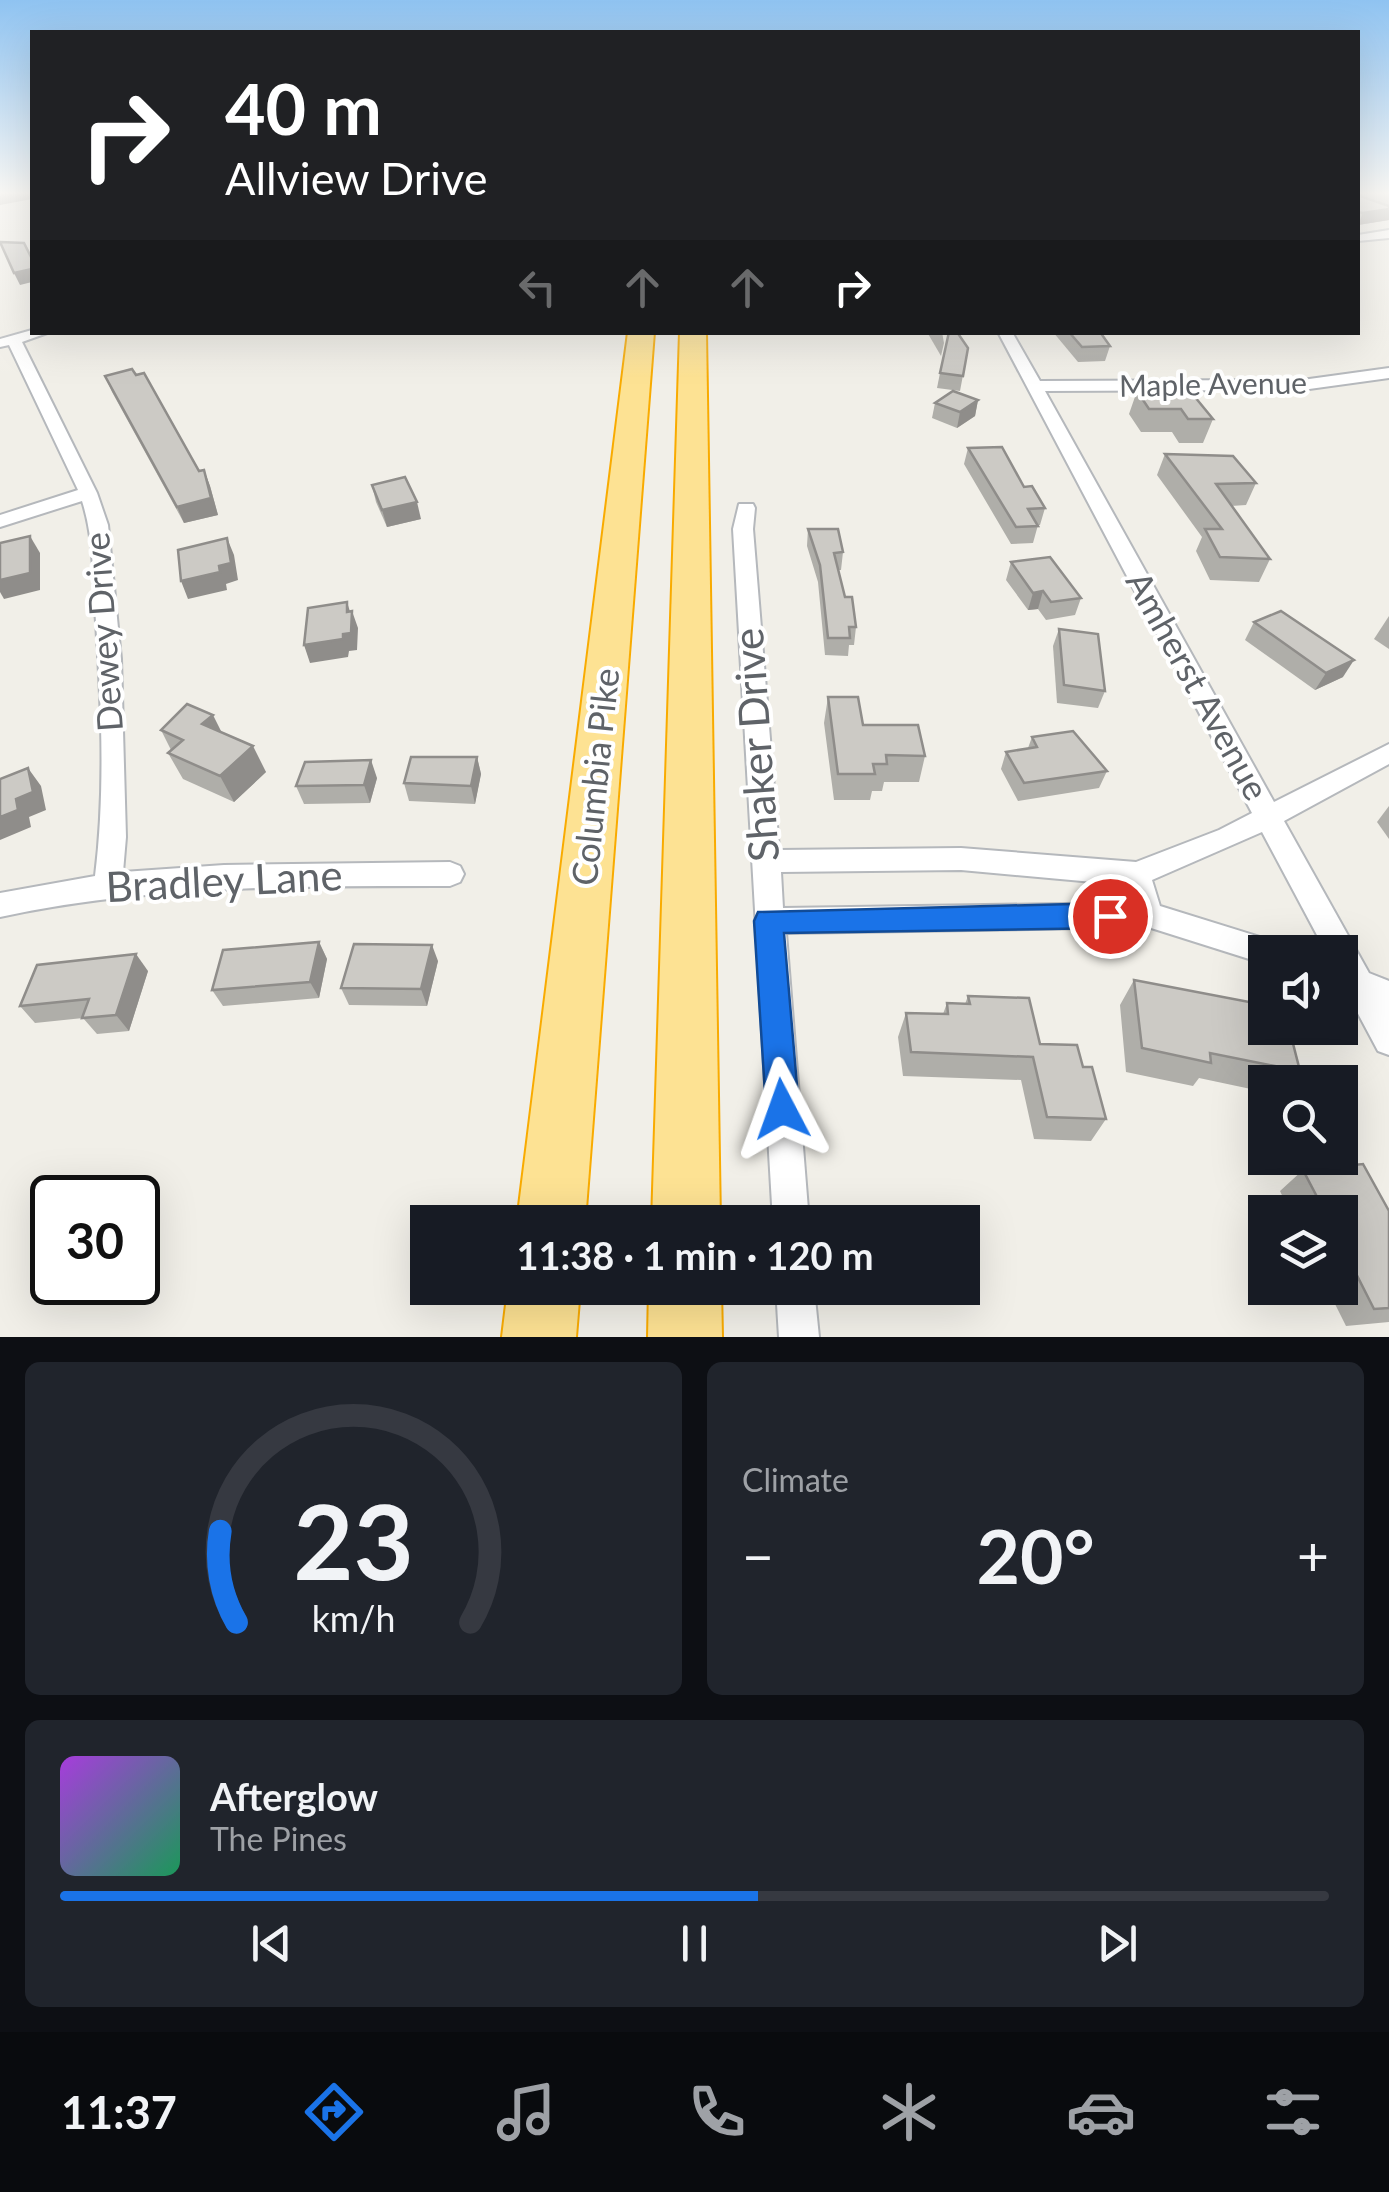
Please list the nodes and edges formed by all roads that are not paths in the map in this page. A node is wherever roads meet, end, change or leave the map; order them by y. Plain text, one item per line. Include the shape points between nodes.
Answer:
1 (33, 335) edge
2 (641, 335) edge
3 (1007, 335) edge
4 (694, 339) edge
5 (7, 342) edge
6 (1389, 372) edge
7 (1037, 386) junction
8 (88, 493) junction
9 (746, 508) dead end
10 (0, 521) edge
11 (1389, 753) edge
12 (1269, 818) junction
13 (764, 860) junction
14 (450, 874) dead end
15 (1137, 874) junction
16 (108, 882) junction
17 (0, 906) edge
18 (1148, 915) junction
19 (769, 921) junction
20 (1328, 935) edge
21 (1248, 945) edge
22 (1358, 983) edge
23 (1358, 992) edge
24 (1389, 995) edge
25 (1389, 1040) edge
26 (553, 1205) edge
27 (686, 1205) edge
28 (790, 1205) edge
29 (543, 1305) edge
30 (685, 1305) edge
31 (796, 1305) edge
32 (540, 1337) edge
33 (685, 1337) edge
34 (799, 1337) edge

1 - 5 street
2 - 26 highway, Columbia Pike
3 - 7 street, Amherst Avenue
4 - 27 highway
5 - 8 street, Dewey Drive
6 - 7 street, Maple Avenue via 1302,385
7 - 12 street, Amherst Avenue
8 - 10 street
8 - 16 street, Dewey Drive via 99,525 110,659
9 - 13 street, Shaker Drive
11 - 12 street
12 - 15 street
12 - 20 street, Amherst Avenue
13 - 15 street via 961,859
13 - 19 street, Shaker Drive
14 - 16 street, Bradley Lane
15 - 18 street
16 - 17 street, Bradley Lane
18 - 19 street
18 - 21 street
19 - 28 street, Shaker Drive
22 - 24 street
23 - 25 street, Amherst Avenue
29 - 32 highway
30 - 33 highway
31 - 34 street

